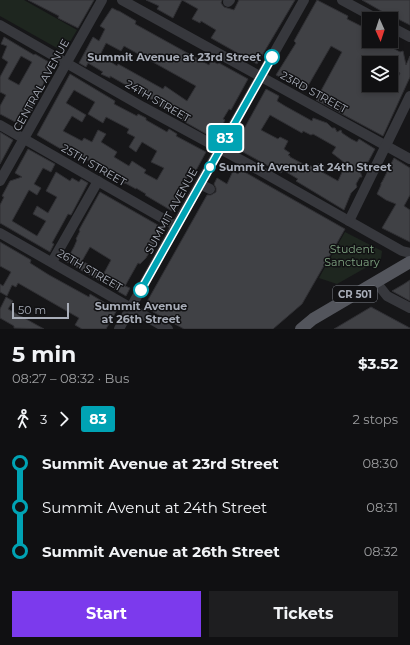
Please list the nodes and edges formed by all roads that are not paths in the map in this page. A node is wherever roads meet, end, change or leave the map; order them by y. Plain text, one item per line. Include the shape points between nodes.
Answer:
1 (102, 0) edge
2 (122, 0) edge
3 (304, 0) edge
4 (342, 0) edge
5 (364, 12) edge
6 (0, 25) edge
7 (398, 31) edge
8 (410, 37) edge
9 (67, 62) junction
10 (261, 76) junction
11 (410, 96) edge
12 (0, 125) edge
13 (24, 139) junction
14 (386, 146) junction
15 (220, 149) junction
16 (410, 159) edge
17 (0, 181) edge
18 (98, 181) junction
19 (200, 184) junction
20 (210, 189) dead end
21 (349, 221) junction
22 (176, 226) junction
23 (0, 233) edge
24 (410, 254) edge
25 (52, 262) junction
26 (410, 262) edge
27 (376, 282) junction
28 (131, 308) junction
29 (410, 308) edge
30 (119, 329) edge
31 (168, 329) edge
32 (301, 329) edge

1 - 9 street, CENTRAL AVENUE
2 - 10 street, 23RD STREET
3 - 10 street, SUMMIT AVENUE
4 - 5 street
6 - 9 street, 24TH STREET
7 - 8 street
9 - 13 street, CENTRAL AVENUE
9 - 15 street, 24TH STREET
10 - 14 street, 23RD STREET
10 - 15 street, SUMMIT AVENUE
11 - 14 street
12 - 13 street, 25TH STREET
13 - 17 street, CENTRAL AVENUE
13 - 18 street, 25TH STREET
14 - 16 street, 23RD STREET
14 - 21 street
15 - 19 street, SUMMIT AVENUE
15 - 21 street, 24TH STREET via 248,169
18 - 22 street, 25TH STREET
18 - 25 street
19 - 20 street
19 - 22 street, SUMMIT AVENUE
21 - 24 street, 24TH STREET
22 - 28 street, SUMMIT AVENUE
23 - 25 street, 26TH STREET
25 - 28 street, 26TH STREET
26 - 27 main road, CR 501
27 - 29 street via 387,296
27 - 32 main road, CR 501
28 - 30 street, SUMMIT AVENUE
28 - 31 street, 26TH STREET

